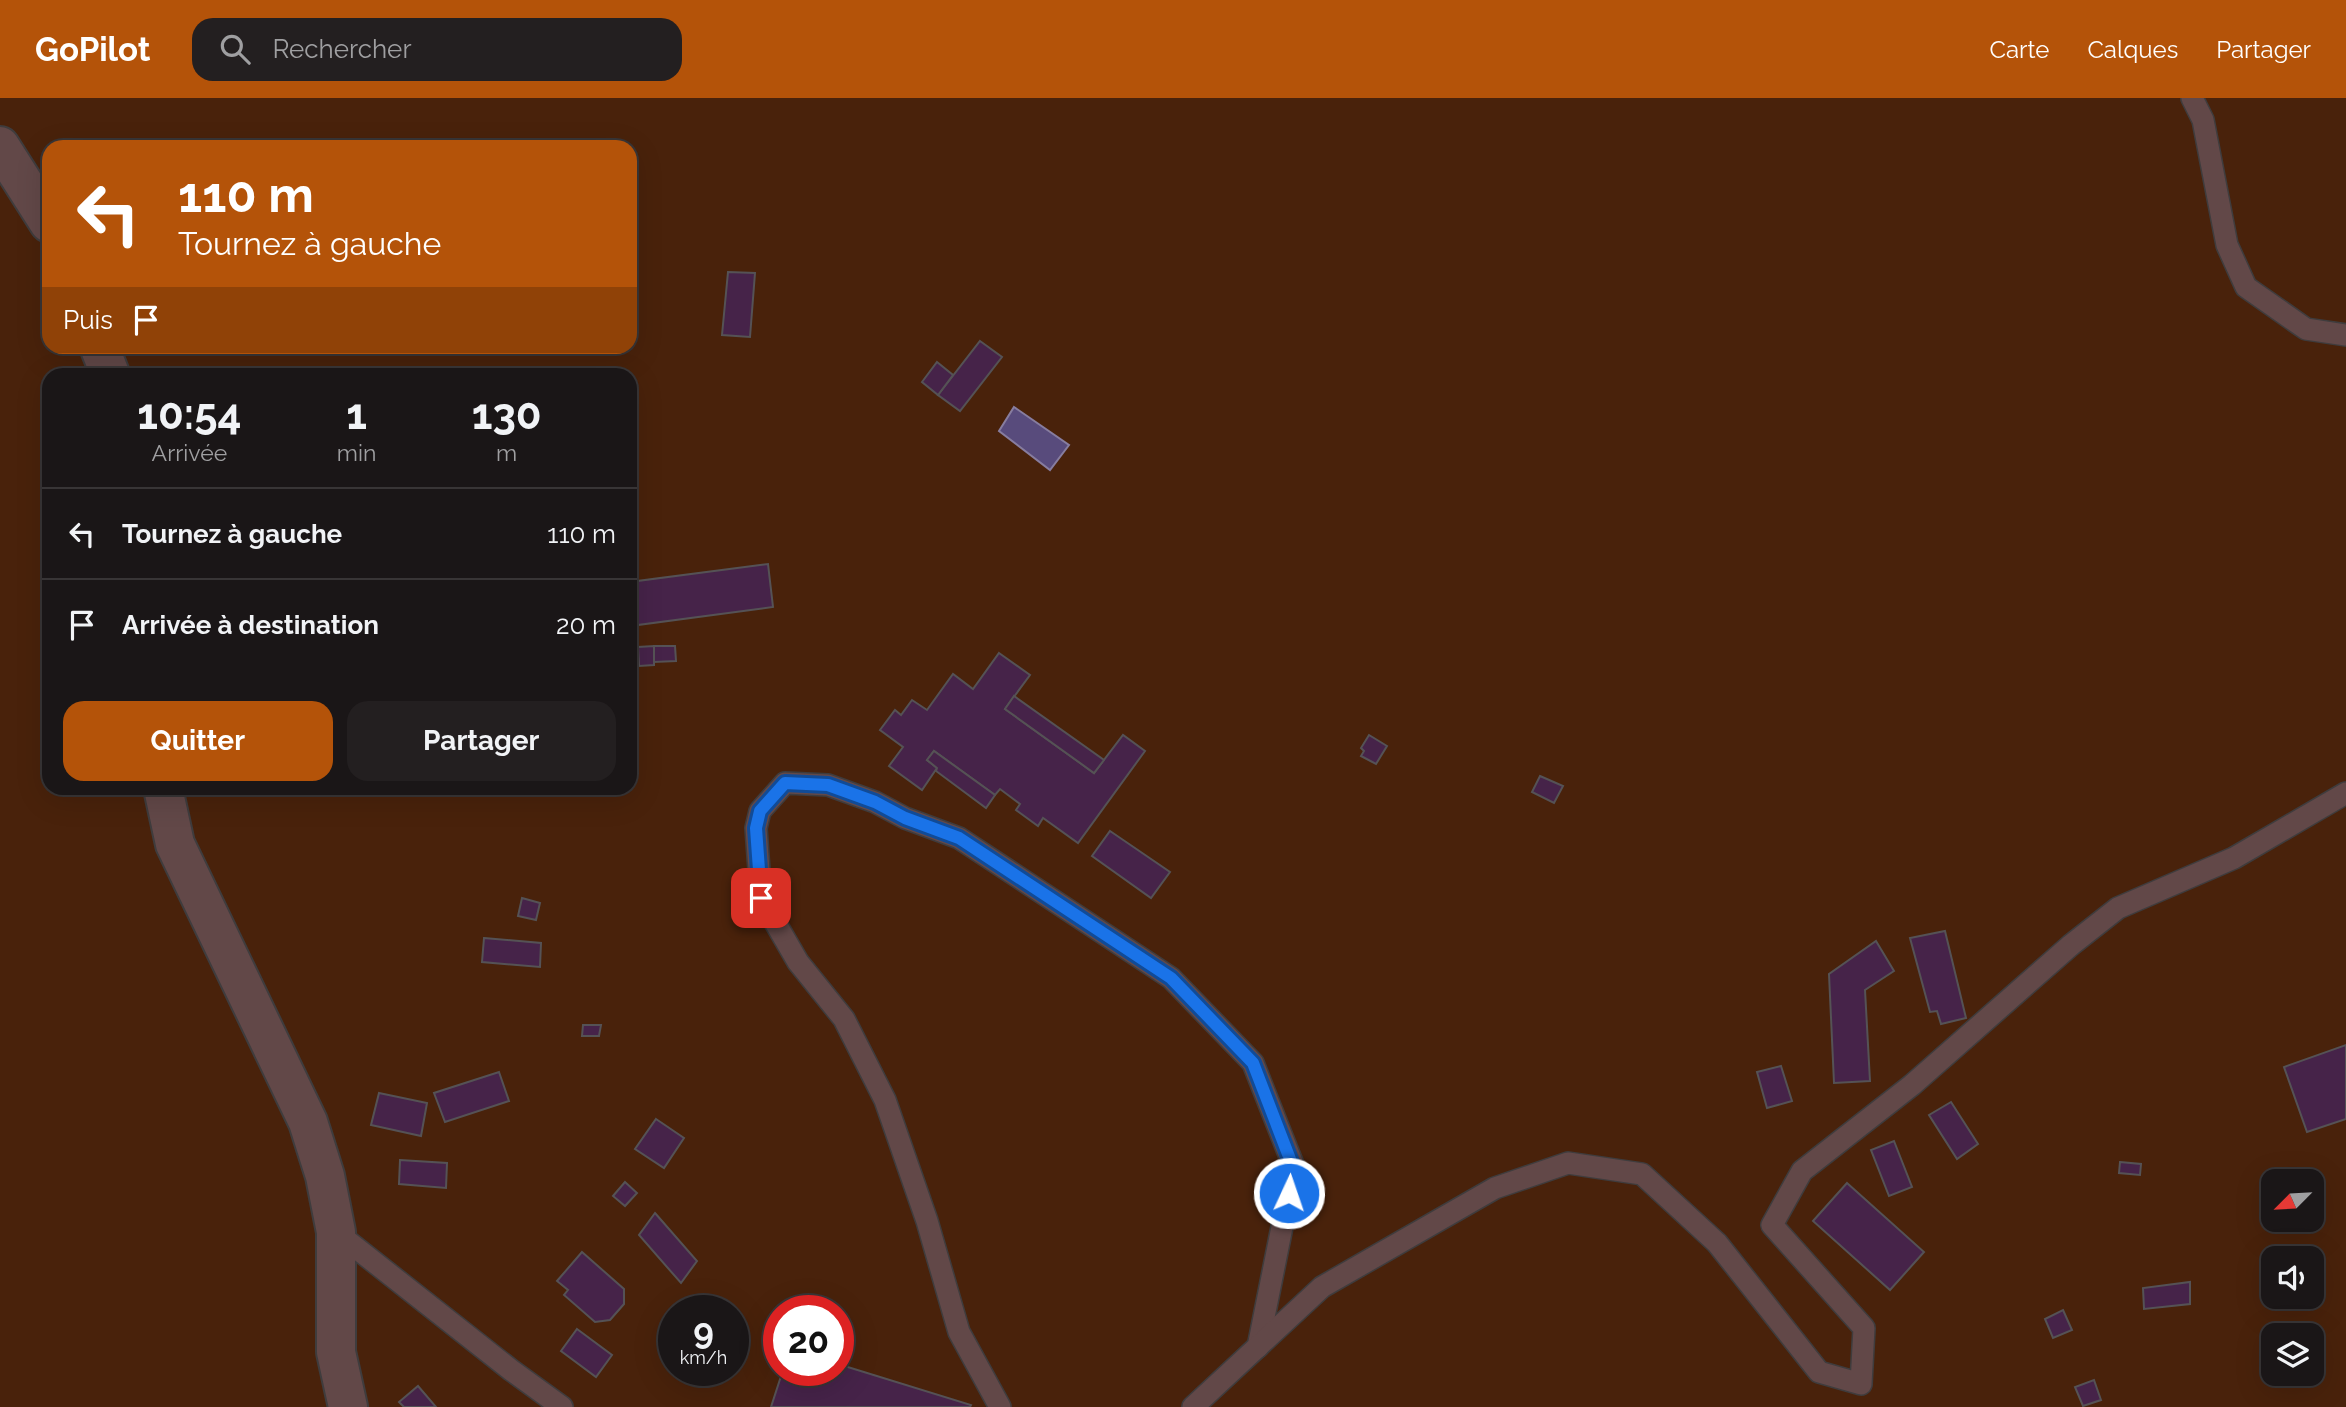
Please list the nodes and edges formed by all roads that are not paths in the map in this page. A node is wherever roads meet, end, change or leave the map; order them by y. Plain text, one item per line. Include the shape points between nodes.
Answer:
1 (2192, 98) edge
2 (0, 146) edge
3 (42, 212) edge
4 (2346, 335) edge
5 (2346, 793) edge
6 (164, 795) edge
7 (336, 1232) junction
8 (1258, 1347) junction
9 (348, 1407) edge
10 (562, 1407) edge
11 (1000, 1407) edge
12 (1194, 1407) edge

1 - 4 lane via 2203,120 2227,244 2246,287 2306,330
2 - 3 street
5 - 8 lane via 2234,858 2118,908 1912,1085 1802,1171 1772,1225 1864,1328 1861,1384 1819,1372 1717,1243 1642,1174 1568,1163 1495,1188 1322,1287
6 - 7 street via 175,845 308,1122
7 - 9 street via 336,1352
7 - 10 lane
8 - 11 lane via 1293,1167 1253,1063 1171,978 959,838 828,785 785,783 760,811 756,828 761,898 798,962 844,1019 886,1100 959,1332
8 - 12 lane

